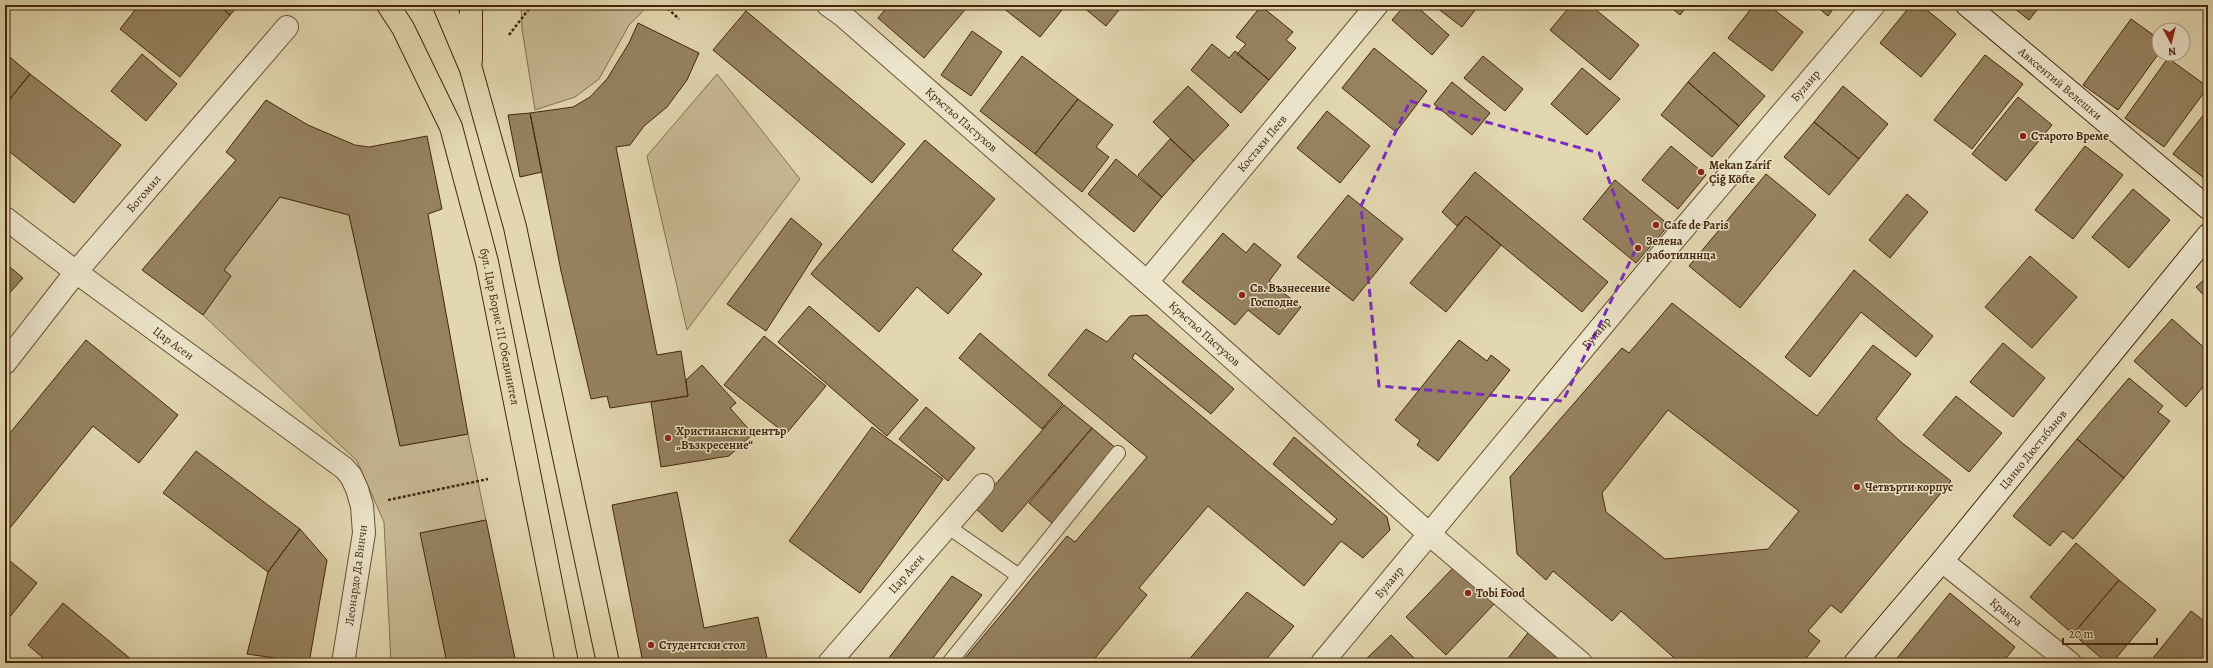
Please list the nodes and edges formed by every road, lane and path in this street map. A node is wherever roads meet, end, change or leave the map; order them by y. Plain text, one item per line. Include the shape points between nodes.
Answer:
1 (388, 5) edge
2 (444, 5) edge
3 (471, 5) edge
4 (532, 5) edge
5 (664, 5) edge
6 (1377, 5) edge
7 (1874, 5) edge
8 (1967, 5) edge
9 (840, 8) edge
10 (680, 19) dead end
11 (287, 27) dead end
12 (509, 35) dead end
13 (471, 69) junction
14 (2208, 208) edge
15 (5, 218) edge
16 (2208, 235) edge
17 (76, 272) junction
18 (1147, 282) junction
19 (5, 363) edge
20 (1118, 453) dead end
21 (344, 468) joint
22 (488, 479) dead end
23 (983, 485) dead end
24 (362, 506) junction
25 (947, 526) junction
26 (1428, 533) junction
27 (1942, 561) junction
28 (1019, 576) junction
29 (343, 663) edge
30 (568, 663) edge
31 (608, 663) edge
32 (829, 663) edge
33 (949, 663) edge
34 (1322, 663) edge
35 (1581, 663) edge
36 (1855, 663) edge
37 (2070, 663) edge

1 - 30 main road, бул. Цар Борис III Обединител via 403,28 453,135 487,262
2 - 13 main road
3 - 13 main road
4 - 12 path
5 - 10 path
6 - 18 street, Костаки Пеев
7 - 26 street, Булаир
8 - 14 street, Авксентий Велешки
9 - 18 street, Кръстьо Пастухов
11 - 17 street, Богомил
13 - 31 main road via 515,227
15 - 17 street, Цар Асен
16 - 27 street, Цанко Дюстабанов
17 - 19 street, Богомил
17 - 21 street, Цар Асен
18 - 26 street, Кръстьо Пастухов
20 - 28 lane
21 - 24 street, Леонардо Да Винчи via 351,476
22 - 24 path
23 - 25 street, Цар Асен
24 - 29 street, Леонардо Да Винчи via 364,533
25 - 28 lane
25 - 32 street, Цар Асен
26 - 34 street, Булаир
26 - 35 street, Кръстьо Пастухов
27 - 36 street, Цанко Дюстабанов
27 - 37 street, Кракра
28 - 33 lane

